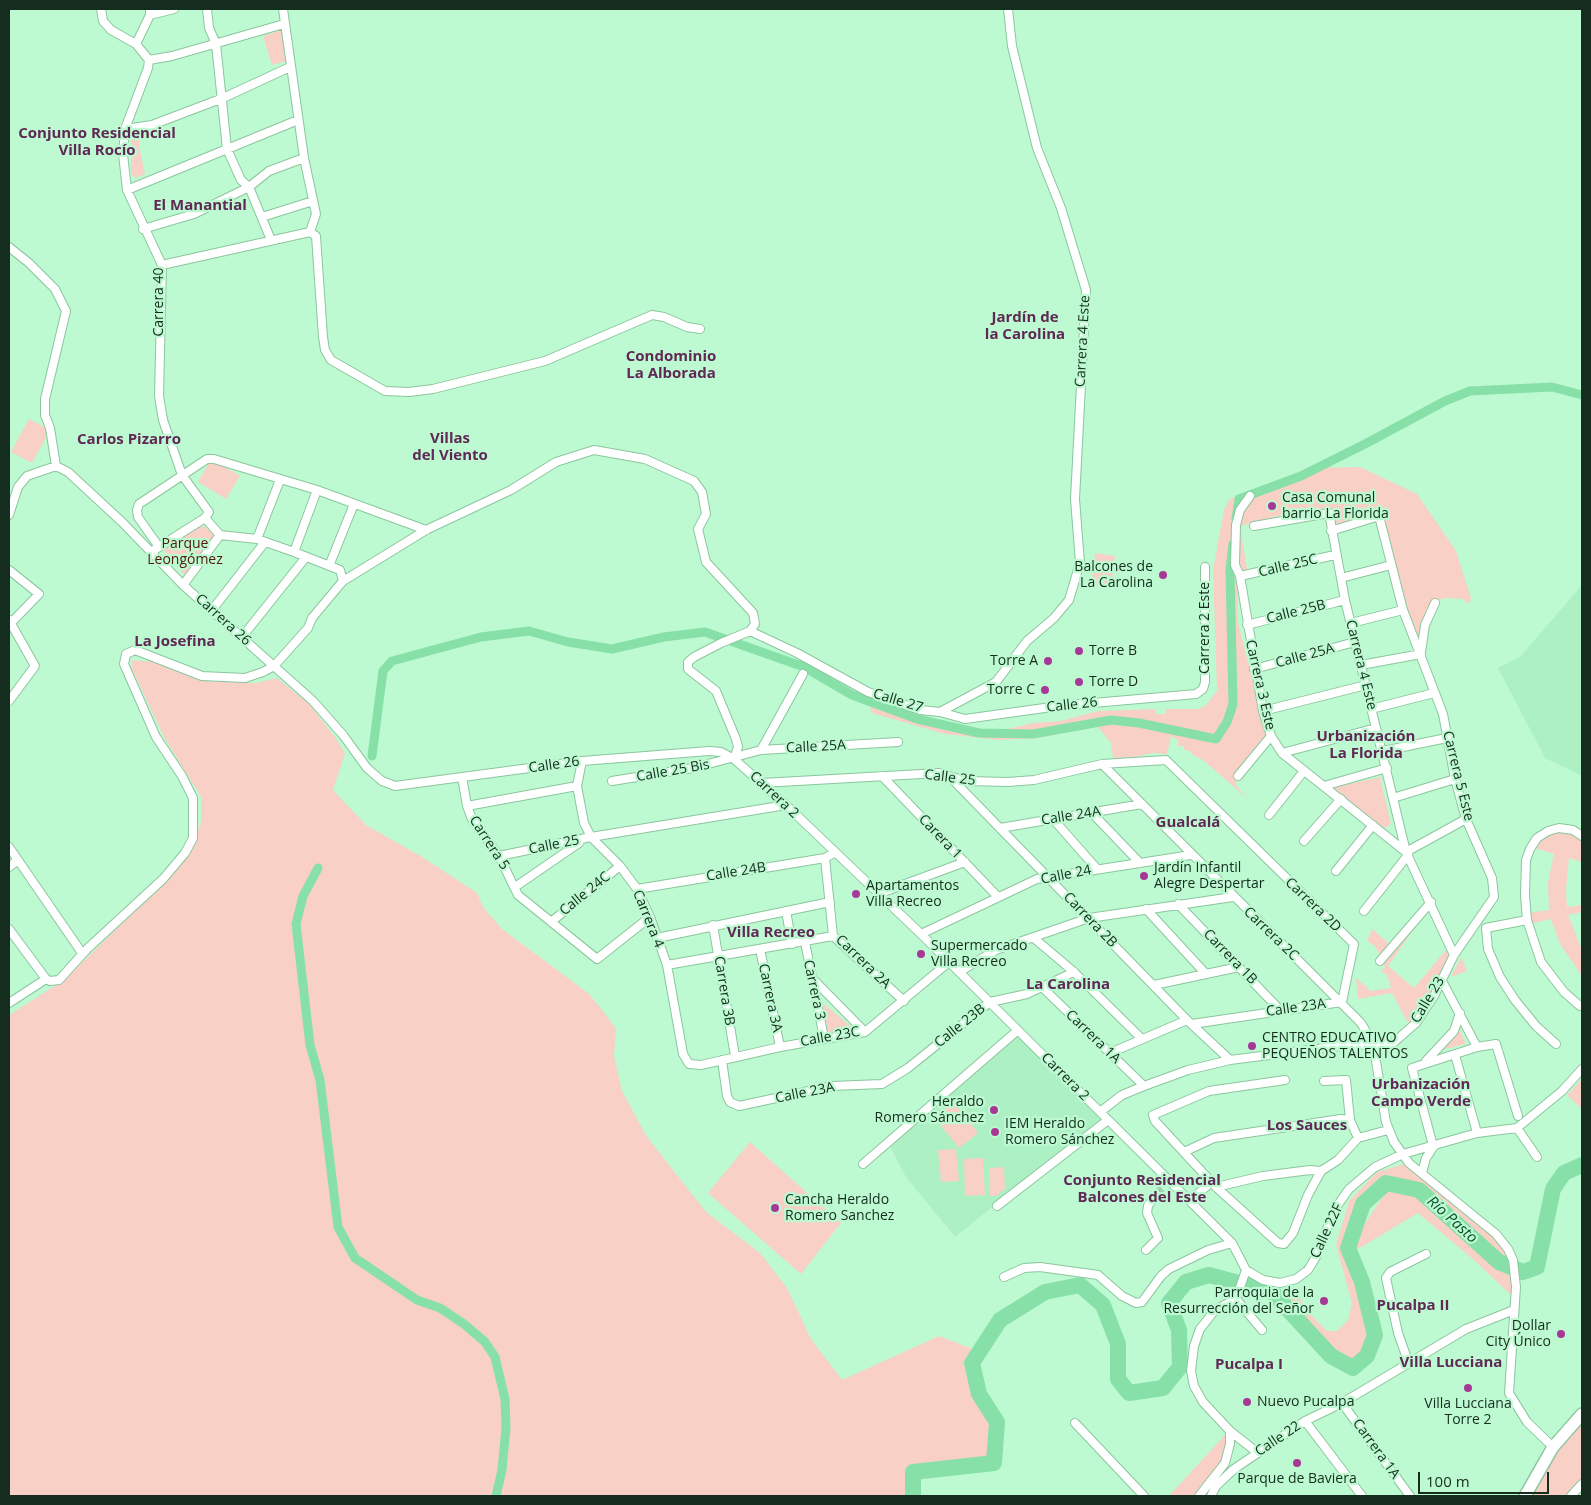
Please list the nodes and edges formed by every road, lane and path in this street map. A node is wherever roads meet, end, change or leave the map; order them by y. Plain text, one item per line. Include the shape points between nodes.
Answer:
1 (102, 9) edge
2 (174, 9) edge
3 (207, 9) edge
4 (283, 9) edge
5 (1008, 9) edge
6 (150, 12) edge
7 (284, 24) junction
8 (136, 44) junction
9 (216, 44) junction
10 (149, 60) junction
11 (290, 67) junction
12 (223, 98) junction
13 (298, 120) junction
14 (125, 129) junction
15 (227, 149) junction
16 (304, 158) junction
17 (249, 187) junction
18 (127, 190) junction
19 (313, 201) junction
20 (262, 217) junction
21 (143, 229) junction
22 (310, 232) junction
23 (271, 240) junction
24 (9, 246) edge
25 (162, 265) junction
26 (700, 329) dead end
27 (56, 466) junction
28 (182, 475) junction
29 (280, 480) junction
30 (318, 490) junction
31 (1250, 496) dead end
32 (354, 504) junction
33 (9, 514) edge
34 (207, 515) junction
35 (1254, 526) dead end
36 (426, 530) junction
37 (1331, 531) junction
38 (220, 535) junction
39 (257, 539) junction
40 (265, 542) junction
41 (159, 547) junction
42 (151, 552) junction
43 (294, 552) junction
44 (1335, 555) junction
45 (306, 557) junction
46 (1391, 565) junction
47 (329, 566) junction
48 (1205, 567) dead end
49 (9, 570) edge
50 (1240, 576) junction
51 (1341, 578) junction
52 (344, 581) junction
53 (183, 584) junction
54 (1345, 600) junction
55 (1435, 603) dead end
56 (212, 610) junction
57 (1403, 610) junction
58 (1054, 618) joint
59 (10, 622) edge
60 (1351, 623) junction
61 (1247, 624) junction
62 (746, 633) junction
63 (242, 637) junction
64 (1355, 642) junction
65 (1421, 654) junction
66 (1361, 665) junction
67 (274, 666) junction
68 (1254, 669) junction
69 (802, 674) dead end
70 (1366, 685) junction
71 (1203, 689) joint
72 (1434, 693) junction
73 (9, 701) edge
74 (1371, 709) junction
75 (1263, 711) junction
76 (940, 712) junction
77 (1376, 728) junction
78 (1271, 736) junction
79 (1447, 738) junction
80 (898, 742) dead end
81 (762, 750) junction
82 (1383, 752) junction
83 (1282, 753) junction
84 (731, 757) junction
85 (1166, 760) joint
86 (582, 761) junction
87 (1102, 764) junction
88 (1387, 768) junction
89 (1304, 771) junction
90 (882, 776) junction
91 (1238, 776) dead end
92 (462, 777) junction
93 (952, 778) junction
94 (1456, 779) junction
95 (382, 781) joint
96 (612, 781) dead end
97 (762, 783) junction
98 (577, 786) junction
99 (1324, 786) junction
100 (1394, 798) junction
101 (1340, 799) junction
102 (1142, 804) junction
103 (786, 805) junction
104 (467, 806) junction
105 (1092, 813) junction
106 (1269, 815) dead end
107 (1053, 819) junction
108 (1466, 819) junction
109 (1373, 825) junction
110 (1000, 828) junction
111 (1582, 836) edge
112 (591, 837) junction
113 (582, 840) junction
114 (1304, 841) dead end
115 (9, 847) edge
116 (834, 853) junction
117 (1407, 853) junction
118 (1192, 855) junction
119 (499, 856) junction
120 (824, 858) junction
121 (18, 860) junction
122 (964, 862) junction
123 (1140, 863) junction
124 (620, 866) junction
125 (9, 867) edge
126 (1097, 869) junction
127 (1336, 871) dead end
128 (1048, 877) junction
129 (516, 887) junction
130 (637, 889) junction
131 (878, 894) junction
132 (1233, 897) junction
133 (1494, 897) joint
134 (998, 898) junction
135 (830, 902) junction
136 (1431, 902) junction
137 (1178, 904) junction
138 (786, 910) junction
139 (1146, 910) junction
140 (1364, 911) dead end
141 (650, 918) junction
142 (1088, 918) junction
143 (1527, 920) junction
144 (551, 922) junction
145 (1477, 922) junction
146 (713, 925) junction
147 (1486, 928) junction
148 (9, 929) edge
149 (921, 934) junction
150 (833, 936) junction
151 (657, 938) junction
152 (1035, 939) junction
153 (12, 941) edge
154 (805, 942) junction
155 (792, 944) junction
156 (1354, 944) joint
157 (760, 949) junction
158 (82, 953) junction
159 (719, 955) junction
160 (1454, 955) junction
161 (1380, 961) dead end
162 (949, 962) junction
163 (667, 965) junction
164 (1239, 967) junction
165 (959, 972) junction
166 (1074, 972) junction
167 (1205, 973) junction
168 (810, 977) junction
169 (46, 979) junction
170 (1441, 979) junction
171 (1154, 985) junction
172 (1042, 988) junction
173 (904, 1001) junction
174 (990, 1002) junction
175 (1342, 1002) junction
176 (9, 1003) edge
177 (1582, 1006) edge
178 (1280, 1010) junction
179 (1460, 1013) junction
180 (1190, 1022) junction
181 (1018, 1030) junction
182 (865, 1032) junction
183 (824, 1038) junction
184 (1142, 1039) junction
185 (1373, 1043) junction
186 (1556, 1044) dead end
187 (780, 1047) junction
188 (1477, 1047) junction
189 (1110, 1053) junction
190 (1455, 1055) junction
191 (735, 1056) junction
192 (722, 1060) junction
193 (1230, 1060) junction
194 (689, 1064) joint
195 (1424, 1064) junction
196 (1582, 1070) edge
197 (1285, 1080) dead end
198 (1324, 1080) dead end
199 (882, 1084) joint
200 (1144, 1086) junction
201 (1100, 1112) junction
202 (1518, 1116) dead end
203 (1108, 1120) junction
204 (1350, 1120) junction
205 (1517, 1128) junction
206 (1476, 1129) dead end
207 (1388, 1130) junction
208 (1358, 1138) junction
209 (1433, 1144) junction
210 (1184, 1152) junction
211 (1403, 1154) junction
212 (1537, 1157) dead end
213 (863, 1164) dead end
214 (1321, 1171) junction
215 (1422, 1174) junction
216 (1214, 1185) junction
217 (1156, 1194) tunnel mouth
218 (1190, 1200) junction
219 (997, 1206) dead end
220 (1232, 1243) junction
221 (1146, 1250) dead end
222 (1426, 1254) dead end
223 (1246, 1270) junction
224 (1004, 1276) dead end
225 (1237, 1296) junction
226 (1514, 1310) junction
227 (1262, 1330) dead end
228 (1409, 1364) junction
229 (1342, 1403) junction
230 (1582, 1414) edge
231 (1305, 1421) junction
232 (1075, 1423) dead end
233 (1230, 1431) junction
234 (1553, 1447) junction
235 (1258, 1453) junction
236 (1582, 1484) edge
237 (1144, 1496) edge
238 (1199, 1496) edge
239 (1211, 1496) edge
240 (1362, 1496) edge
241 (1410, 1496) edge
242 (1525, 1496) edge
243 (1571, 1496) edge

1 - 8 street via 103,22
2 - 6 street
3 - 9 street
4 - 7 street
5 - 58 street, Carrera 4 Este via 1012,46 1035,139 1062,208 1086,290 1075,499 1080,563 1069,600
6 - 8 street
7 - 9 street
7 - 11 street
8 - 10 street
9 - 10 street
9 - 12 street
10 - 14 street, Carrera 40
11 - 12 street
11 - 13 street
12 - 14 street via 152,125
12 - 15 street
13 - 15 street
13 - 16 street
14 - 18 street, Carrera 40 via 123,154
15 - 17 street via 240,180
15 - 18 street
16 - 17 street via 269,171
16 - 19 street
17 - 20 street
17 - 21 street via 194,214
18 - 21 street, Carrera 40
19 - 20 street
19 - 22 street via 316,214
20 - 23 street
21 - 25 street, Carrera 40
22 - 23 street
22 - 26 street via 316,236 325,350 331,360 385,391 433,389 545,360 652,315
23 - 25 street
24 - 27 street via 55,290 66,312 45,399 45,415
25 - 28 street, Carrera 40 via 159,396 163,420
27 - 33 street via 27,476 18,487
27 - 42 street, Carrera 26 via 68,472
28 - 29 street via 214,458
28 - 34 street, Carrera 40
28 - 41 street via 139,504 137,510 138,517
29 - 30 street
29 - 39 street
30 - 32 street
30 - 43 street
31 - 50 street, Carrera 3 Este via 1240,510 1236,525 1235,565
32 - 36 street
32 - 47 street
34 - 38 street, Carrera 40
34 - 41 street
35 - 37 street, Carrera 4 Este via 1329,513
36 - 52 street
36 - 62 street via 511,490 556,462 594,450 645,460 694,481 702,492 706,514 698,529 706,562 753,613 755,624
37 - 44 street, Carrera 4 Este
37 - 46 street, Carrera 5 Este via 1379,516
38 - 39 street
38 - 53 street
39 - 40 street
40 - 43 street
40 - 56 street
41 - 42 street
42 - 53 street, Carrera 26
43 - 45 street
44 - 50 street, Calle 25C
44 - 51 street, Carrera 4 Este
45 - 47 street
45 - 63 street
46 - 51 street
46 - 57 street, Carrera 5 Este
47 - 52 street via 340,570
48 - 71 street, Carrera 2 Este
49 - 59 street via 39,594
50 - 61 street, Carrera 3 Este
51 - 54 street, Carrera 4 Este
52 - 67 street
53 - 56 street, Carrera 26
54 - 60 street, Carrera 4 Este
54 - 61 street, Calle 25B
55 - 65 street, Carrera 5 Este via 1425,624
56 - 63 street, Carrera 26
57 - 60 street
57 - 65 street, Carrera 5 Este
58 - 76 street, Calle 27 via 1028,641 996,682
59 - 73 street via 35,666
60 - 64 street, Carrera 4 Este
61 - 68 street, Carrera 3 Este
62 - 76 street, Calle 27 via 797,653 868,692 920,710
62 - 84 street via 721,642 688,662 688,669 716,691 738,748
63 - 67 street, Carrera 26
64 - 66 street, Carrera 4 Este
64 - 68 street, Calle 25A
65 - 66 street
65 - 72 street, Carrera 5 Este
66 - 70 street, Carrera 4 Este
67 - 95 street, Carrera 26 via 313,701 367,768
67 - 158 street via 245,678 224,678 202,676 135,650 126,654 124,664 156,737 182,776 192,798 193,838 163,879
68 - 75 street, Carrera 3 Este
69 - 81 street
70 - 74 street, Carrera 4 Este
70 - 75 street
71 - 76 street, Calle 26 via 1196,694 1033,709 965,719
72 - 74 street
72 - 79 street, Carrera 5 Este via 1444,714
74 - 77 street, Carrera 4 Este
75 - 78 street, Carrera 3 Este
77 - 82 street, Carrera 4 Este
77 - 83 street
78 - 83 street, Carrera 3 Este
78 - 91 street
79 - 82 street
79 - 94 street, Carrera 5 Este
80 - 81 street, Calle 25A
81 - 84 street, Calle 25A
82 - 88 street, Carrera 4 Este
83 - 89 street, Carrera 3 Este
84 - 86 street, Calle 26 via 709,751
84 - 96 street, Calle 25 Bis via 693,768
84 - 97 street, Carrera 2
85 - 87 street, Calle 25
85 - 156 street, Carrera 2D
86 - 92 street, Calle 26
86 - 98 street, Carrera 4
87 - 93 street, Calle 25 via 1034,780 982,782
87 - 102 street, Carrera 2C
88 - 99 street
88 - 100 street, Carrera 4 Este
89 - 99 street, Carrera 3 Este
89 - 106 street
90 - 93 street, Calle 25 via 939,774
90 - 97 street, Calle 25
90 - 122 street, Carera 1
92 - 95 street, Calle 26 via 394,786
92 - 104 street, Carrera 5
93 - 110 street, Carrera 2B
94 - 100 street
94 - 108 street, Carrera 5 Este
97 - 103 street, Carrera 2
98 - 104 street
98 - 112 street, Carrera 4 via 584,823
99 - 101 street, Carrera 3 Este
100 - 117 street, Carrera 4 Este
101 - 109 street, Carrera 3 Este
101 - 114 street
102 - 105 street, Calle 24A
102 - 118 street, Carrera 2C
103 - 112 street, Calle 25
103 - 116 street, Carrera 2
104 - 119 street, Carrera 5 via 483,837
105 - 107 street, Calle 24A
105 - 123 street
107 - 110 street, Calle 24A
107 - 126 street
108 - 117 street
108 - 133 street, Carrera 5 Este via 1492,878
109 - 117 street, Carrera 3 Este
109 - 127 street
110 - 128 street, Carrera 2B
111 - 143 street via 1570,829 1556,828 1544,833 1532,845 1525,872
112 - 113 street, Calle 25
112 - 124 street, Carrera 4
113 - 119 street, Calle 25
113 - 129 street
115 - 121 street
116 - 120 street, Calle 24B
116 - 131 street, Carrera 2
117 - 136 street, Carrera 4 Este
117 - 140 street
118 - 123 street, Calle 24
118 - 132 street, Carrera 2C
119 - 129 street, Carrera 5
120 - 130 street, Calle 24B
120 - 135 street, Carrera 2A
121 - 125 street
121 - 158 street
122 - 131 street
122 - 134 street, Carera 1
123 - 126 street, Calle 24
124 - 130 street, Carrera 4
124 - 144 street, Calle 24C
126 - 128 street, Calle 24
128 - 134 street, Calle 24
128 - 142 street, Carrera 2B
129 - 144 street, Carrera 5 via 518,895 526,903
130 - 141 street, Carrera 4
131 - 149 street, Carrera 2
132 - 137 street
132 - 175 street, Carrera 2C
133 - 145 street, Calle 23
134 - 149 street, Calle 24
135 - 138 street
135 - 150 street, Carrera 2A
136 - 160 street, Carrera 4 Este
136 - 161 street
137 - 139 street
137 - 164 street, Carrera 1B
138 - 146 street
138 - 155 street
139 - 142 street
139 - 167 street
141 - 144 street, Carrera 5 via 597,959
141 - 151 street, Carrera 4
142 - 152 street
142 - 171 street, Carrera 2B
143 - 147 street
143 - 177 street via 1545,968 1564,992
145 - 147 street
145 - 160 street, Calle 23
146 - 151 street
146 - 159 street, Carrera 3B
147 - 186 street via 1489,953 1504,983 1531,1021
148 - 153 street
149 - 162 street, Carrera 2
150 - 154 street
150 - 173 street, Carrera 2A
151 - 163 street, Carrera 4
152 - 165 street via 996,950
152 - 166 street
153 - 169 street
154 - 155 street
154 - 168 street, Carrera 3
155 - 157 street
156 - 175 street, Calle 23A
157 - 159 street
157 - 187 street, Carrera 3A
158 - 169 street via 59,980
159 - 163 street
159 - 191 street, Carrera 3B
160 - 170 street, Calle 23
162 - 165 street, Carrera 2
162 - 173 street, Calle 23C
163 - 194 street, Carrera 4 via 683,1054
164 - 167 street
164 - 178 street, Carrera 1B
165 - 174 street, Carrera 2
166 - 172 street, Calle 23B
166 - 184 street
167 - 171 street
168 - 182 street
168 - 183 street, Carrera 3
169 - 176 street
170 - 179 street
170 - 185 street, Calle 23 via 1434,996 1406,1033 1387,1045
171 - 180 street, Carrera 2B
172 - 174 street, Calle 23B
172 - 189 street, Carrera 1A
173 - 182 street, Calle 23C
174 - 181 street, Carrera 2
174 - 199 street, Calle 23B via 908,1068
175 - 178 street, Calle 23A
175 - 185 street, Carrera 2C
178 - 180 street, Calle 23A
179 - 188 street
179 - 195 street via 1454,1032
180 - 184 street, Calle 23A
180 - 193 street, Carrera 2B
181 - 201 street, Carrera 2
181 - 213 street
182 - 183 street, Calle 23C
183 - 187 street, Calle 23C
184 - 189 street, Calle 23A
185 - 193 street, Calle 23
185 - 207 street
187 - 191 street, Calle 23C
188 - 190 street
188 - 202 street via 1496,1044
189 - 200 street, Carrera 1A
190 - 195 street
190 - 206 street
191 - 192 street, Calle 23C
192 - 194 street, Calle 23C
192 - 199 street, Calle 23A via 727,1096 730,1102 739,1106 832,1086
193 - 200 street, Calle 23 via 1188,1070
195 - 209 street via 1412,1068
196 - 205 street
197 - 210 street via 1209,1091 1158,1111 1153,1115 1155,1121
198 - 204 street via 1346,1080
200 - 201 street, Calle 23 via 1122,1095
201 - 203 street, Carrera 2
203 - 218 street, Carrera 2 via 1166,1184
203 - 219 street
204 - 208 street
204 - 210 street via 1214,1138
205 - 209 street, Calle 22F via 1477,1133
205 - 212 street
207 - 208 street
207 - 211 street
208 - 214 street via 1338,1160
209 - 211 street, Calle 22F
209 - 215 street
210 - 216 street
211 - 215 street
211 - 223 street, Calle 22F via 1375,1167 1349,1189 1335,1209 1316,1257 1308,1270 1296,1279 1280,1284 1263,1280
214 - 216 street via 1263,1176
214 - 216 street via 1294,1233 1284,1244 1278,1243
215 - 226 street via 1500,1238 1513,1260
216 - 218 street
217 - 221 street via 1148,1206 1148,1213 1158,1238
218 - 220 street, Carrera 2
220 - 223 street, Carrera 2
220 - 224 street via 1208,1250 1169,1269 1142,1302 1136,1303 1122,1296 1098,1275 1024,1268
222 - 228 street via 1390,1272 1386,1278 1398,1333
223 - 225 street
225 - 227 street
225 - 233 street via 1206,1320 1194,1346 1191,1371 1194,1386 1203,1402
226 - 228 street, Calle 22 via 1466,1329
226 - 234 street via 1509,1393 1527,1422
228 - 229 street, Calle 22
229 - 231 street, Calle 22
229 - 241 street, Carrera 1A
230 - 234 main road
231 - 235 street, Calle 22
231 - 240 street
232 - 237 street
233 - 235 street
233 - 238 street via 1225,1462
234 - 242 main road
235 - 239 street, Calle 22 via 1228,1475
236 - 243 street

